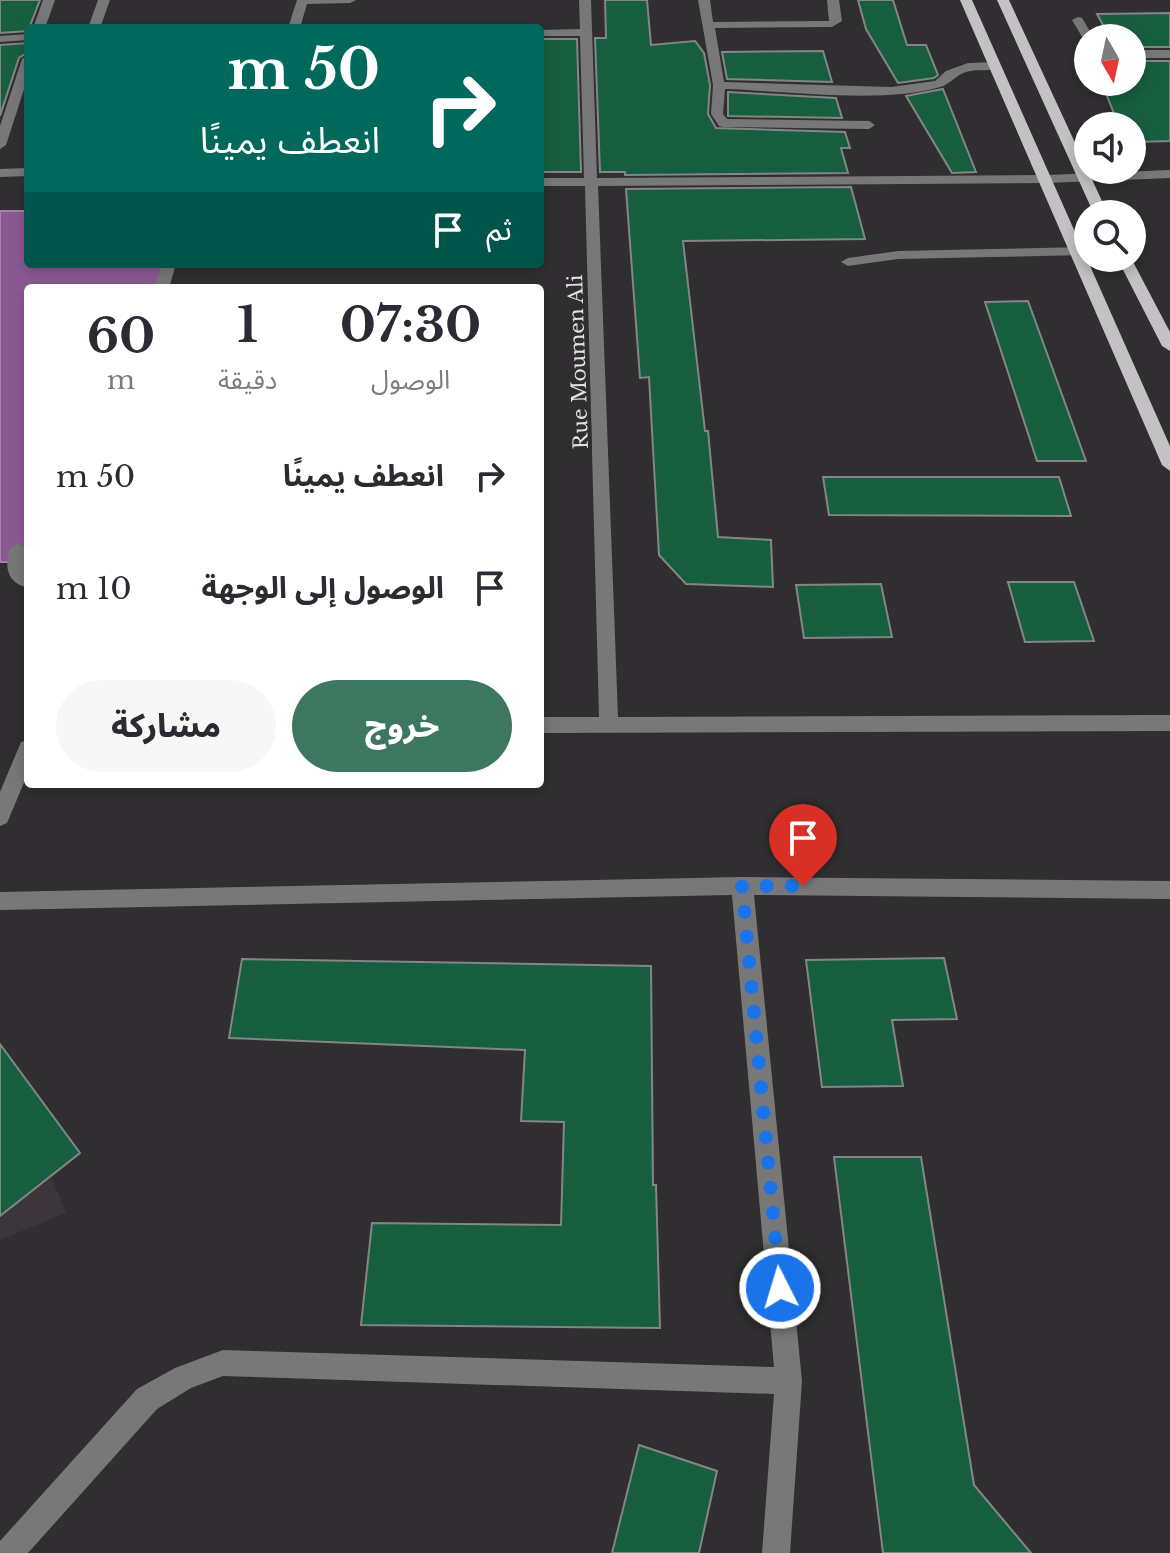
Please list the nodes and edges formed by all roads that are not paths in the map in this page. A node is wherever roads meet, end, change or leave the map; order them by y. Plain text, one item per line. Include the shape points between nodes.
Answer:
1 (49, 0) edge
2 (104, 0) edge
3 (303, 0) edge
4 (350, 0) edge
5 (585, 0) edge
6 (704, 0) edge
7 (833, 0) edge
8 (966, 0) edge
9 (1003, 0) edge
10 (1078, 20) dead end
11 (40, 24) edge
12 (95, 24) edge
13 (295, 24) edge
14 (1080, 24) edge
15 (710, 25) junction
16 (586, 32) junction
17 (544, 33) edge
18 (24, 37) edge
19 (0, 39) edge
20 (1146, 54) edge
21 (1170, 54) edge
22 (995, 66) junction
23 (24, 71) edge
24 (719, 85) junction
25 (869, 125) dead end
26 (0, 145) edge
27 (1074, 157) edge
28 (24, 172) edge
29 (0, 173) edge
30 (1170, 174) edge
31 (1146, 175) edge
32 (1074, 177) edge
33 (1046, 179) junction
34 (544, 182) edge
35 (592, 182) junction
36 (1074, 233) edge
37 (1074, 251) edge
38 (848, 262) dead end
39 (1092, 272) edge
40 (1131, 272) edge
41 (1170, 346) edge
42 (1170, 465) edge
43 (18, 549) dead end
44 (24, 580) edge
45 (609, 723) junction
46 (1170, 723) edge
47 (544, 725) edge
48 (24, 758) edge
49 (0, 817) edge
50 (742, 886) junction
51 (1170, 890) edge
52 (0, 901) edge
53 (789, 1381) junction
54 (9, 1553) edge
55 (776, 1553) edge

1 - 11 street
2 - 12 street
3 - 4 street
3 - 13 street
5 - 16 street, Rue Moumen Ali
6 - 15 street
7 - 15 street via 832,24
8 - 22 main road
9 - 27 main road
10 - 14 street
15 - 24 street
16 - 17 street
16 - 35 street, Rue Moumen Ali
18 - 19 street
20 - 21 street
22 - 24 street via 968,67 939,84 891,91
22 - 33 main road
23 - 26 street
24 - 25 street via 717,114 723,123
28 - 29 street
30 - 31 street
32 - 33 street
33 - 35 street
33 - 36 main road
34 - 35 street
35 - 45 street, Rue Moumen Ali
37 - 38 street via 898,255
39 - 42 main road
40 - 41 main road
43 - 44 street via 14,569
45 - 46 street
45 - 47 street
48 - 49 street
50 - 51 street
50 - 52 street
50 - 53 street
53 - 54 street via 223,1363 184,1377 147,1399
53 - 55 street

